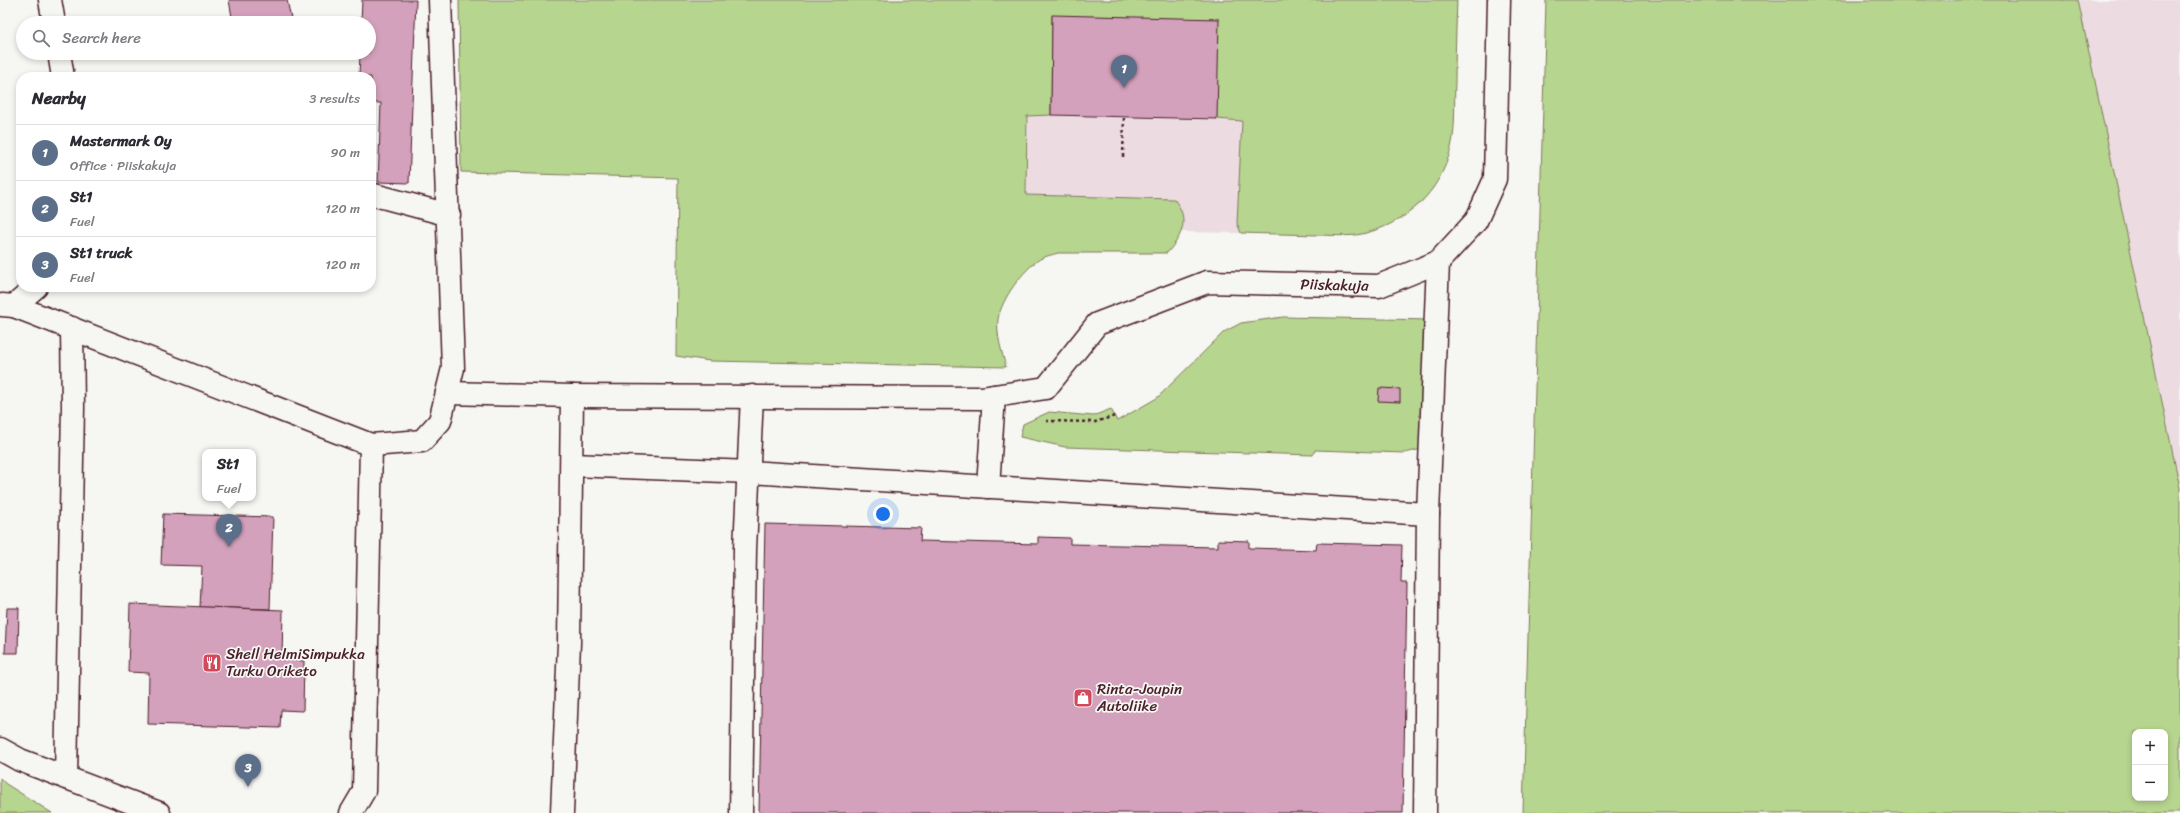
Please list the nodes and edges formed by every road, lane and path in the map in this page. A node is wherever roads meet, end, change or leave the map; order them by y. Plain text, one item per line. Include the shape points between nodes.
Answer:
1 (50, 0) edge
2 (440, 0) edge
3 (1499, 0) edge
4 (53, 16) edge
5 (60, 60) edge
6 (62, 72) edge
7 (1124, 117) dead end
8 (1123, 157) dead end
9 (376, 195) edge
10 (448, 214) junction
11 (1438, 262) junction
12 (28, 292) edge
13 (7, 306) edge
14 (72, 328) junction
15 (447, 393) junction
16 (572, 396) junction
17 (752, 396) junction
18 (994, 406) junction
19 (1115, 416) dead end
20 (371, 445) junction
21 (572, 465) junction
22 (750, 472) junction
23 (988, 487) junction
24 (1428, 514) junction
25 (0, 748) edge
26 (66, 778) junction
27 (159, 813) edge
28 (352, 813) edge
29 (562, 813) edge
30 (741, 813) edge
31 (1425, 813) edge

1 - 4 street
2 - 10 street
3 - 11 street, Piiskakuja via 1495,179 1476,221
5 - 6 street
7 - 8 path
9 - 10 street
10 - 15 street via 453,368
11 - 18 street, Piiskakuja via 1379,286 1207,282 1097,324 1046,388
11 - 24 street
12 - 13 street
13 - 14 street
14 - 20 street
14 - 26 street via 73,407
15 - 16 street
15 - 20 street via 440,421 422,441
16 - 17 street
16 - 21 street
17 - 18 street via 981,398
17 - 22 street
18 - 19 path via 1032,420 1095,422
18 - 23 street
20 - 28 street via 364,791
21 - 22 street
21 - 29 street via 569,643
22 - 23 street
22 - 30 street via 745,549
23 - 24 street
24 - 31 street
25 - 26 street via 20,760
26 - 27 street

